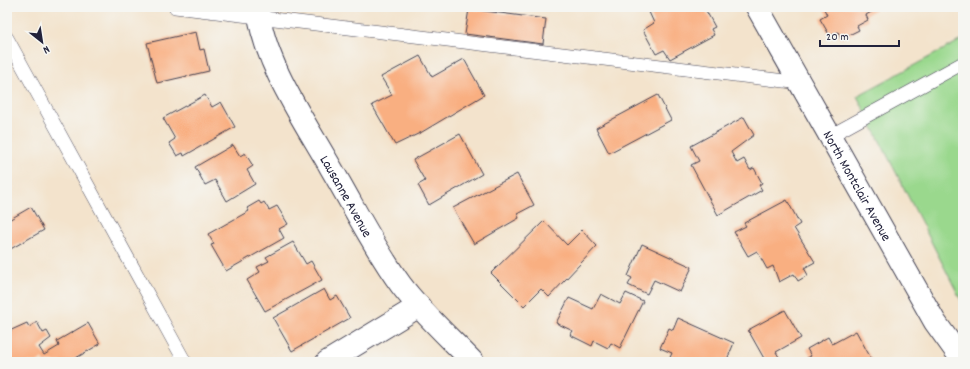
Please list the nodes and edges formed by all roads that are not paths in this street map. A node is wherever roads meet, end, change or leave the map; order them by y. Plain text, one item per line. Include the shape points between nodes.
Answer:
1 (175, 7) edge
2 (757, 7) edge
3 (258, 12) edge
4 (7, 38) edge
5 (963, 63) edge
6 (800, 83) junction
7 (830, 136) junction
8 (419, 306) junction
9 (935, 322) junction
10 (963, 361) edge
11 (185, 362) edge
12 (326, 362) edge
13 (473, 362) edge
14 (945, 362) edge

1 - 3 lane
2 - 6 street, North Montclair Avenue
3 - 6 lane
3 - 8 street, Lausanne Avenue via 265,40 281,79 380,253
4 - 11 lane
5 - 7 lane
6 - 7 street, North Montclair Avenue
7 - 9 street, North Montclair Avenue
8 - 12 street
8 - 13 street, Lausanne Avenue
9 - 10 street, North Montclair Avenue
9 - 14 street

